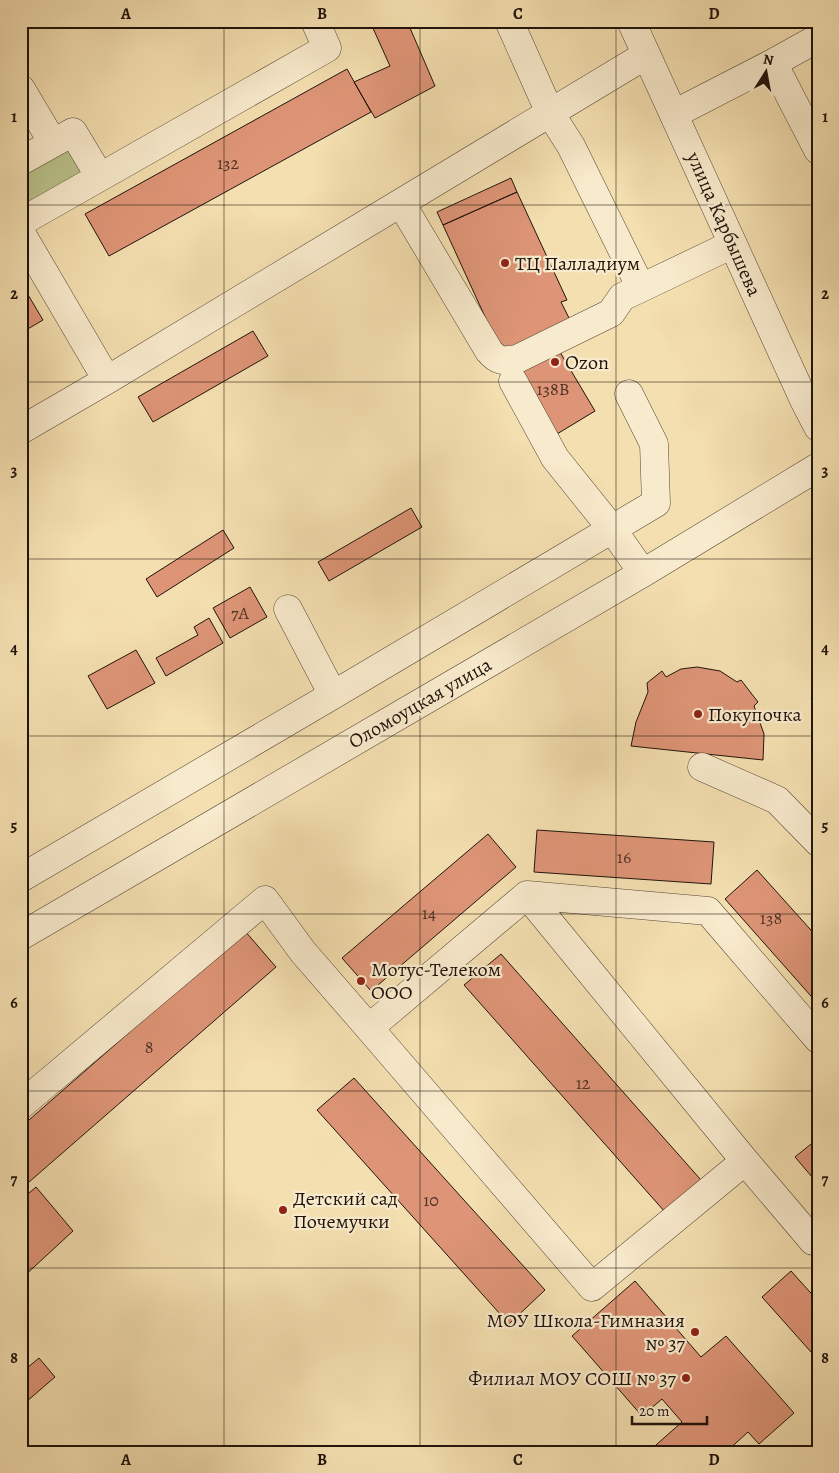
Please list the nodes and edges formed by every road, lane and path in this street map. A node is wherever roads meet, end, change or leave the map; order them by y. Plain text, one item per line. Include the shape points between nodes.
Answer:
1 (315, 21) edge
2 (509, 21) edge
3 (631, 21) edge
4 (818, 38) edge
5 (646, 55) junction
6 (773, 63) junction
7 (21, 89) edge
8 (550, 113) junction
9 (674, 114) junction
10 (53, 143) junction
11 (818, 150) edge
12 (21, 161) edge
13 (100, 177) junction
14 (401, 203) junction
15 (21, 222) edge
16 (21, 233) edge
17 (733, 244) junction
18 (641, 288) junction
19 (107, 380) junction
20 (513, 381) dead end
21 (629, 394) dead end
22 (818, 426) edge
23 (21, 430) edge
24 (818, 467) edge
25 (612, 529) junction
26 (642, 573) junction
27 (288, 609) dead end
28 (333, 695) junction
29 (702, 767) dead end
30 (818, 842) edge
31 (21, 878) edge
32 (527, 895) junction
33 (21, 936) edge
34 (369, 1028) junction
35 (818, 1039) edge
36 (21, 1105) edge
37 (745, 1161) junction
38 (816, 1241) edge

1 - 13 street via 327,48
2 - 8 street
3 - 5 street, улица Карбышева
4 - 6 street
5 - 8 street
5 - 9 street, улица Карбышева
6 - 9 street
6 - 11 street
7 - 10 street
8 - 14 street
8 - 18 street via 572,146
9 - 17 street, улица Карбышева
10 - 12 street
10 - 13 street via 73,132
13 - 15 street
14 - 18 street via 494,358 505,361 517,359 611,314 622,297
14 - 19 street
16 - 19 street
17 - 18 street
17 - 22 street, улица Карбышева
19 - 23 street
20 - 25 street via 555,458
21 - 25 street via 654,444 656,503
24 - 26 street, Оломоуцкая улица
25 - 26 street
25 - 28 street
26 - 33 street, Оломоуцкая улица
27 - 28 street
28 - 31 street
29 - 30 street via 777,800
32 - 34 street
32 - 35 street via 708,910
32 - 37 street
34 - 36 street via 303,952 265,900
34 - 37 street via 592,1287
37 - 38 street

